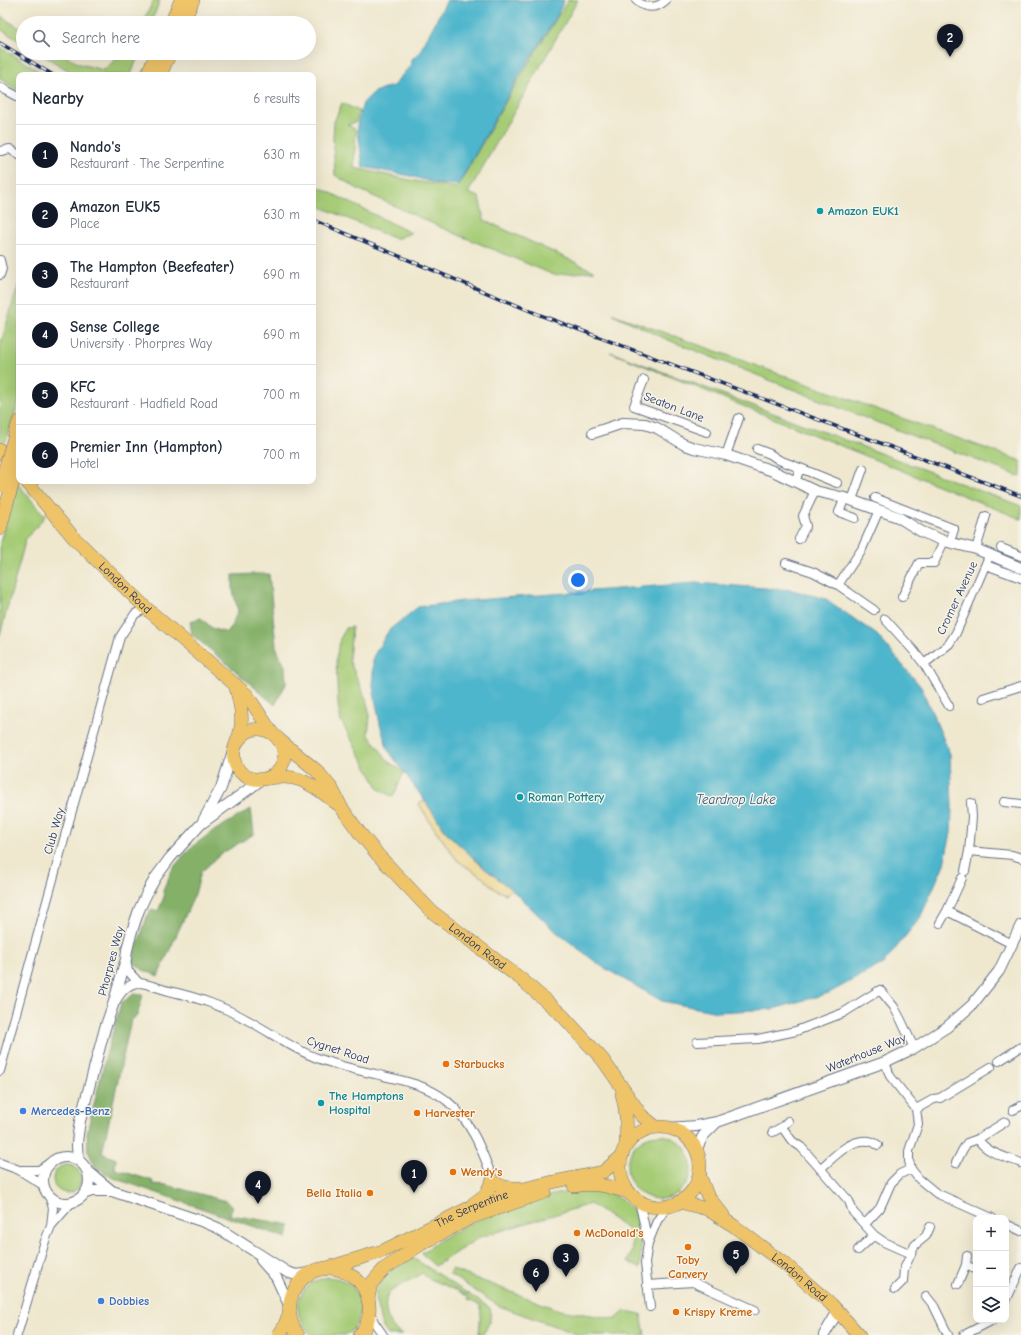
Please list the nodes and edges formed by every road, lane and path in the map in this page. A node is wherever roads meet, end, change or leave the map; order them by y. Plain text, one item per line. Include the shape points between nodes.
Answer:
1 (174, 0) edge
2 (636, 0) edge
3 (666, 0) edge
4 (190, 2) edge
5 (168, 16) edge
6 (177, 16) edge
7 (185, 16) edge
8 (155, 60) edge
9 (164, 60) edge
10 (152, 72) edge
11 (153, 72) edge
12 (0, 87) edge
13 (16, 95) edge
14 (0, 151) edge
15 (16, 153) edge
16 (0, 260) edge
17 (0, 275) edge
18 (644, 380) dead end
19 (663, 416) junction
20 (739, 418) dead end
21 (657, 428) junction
22 (707, 432) dead end
23 (16, 433) edge
24 (593, 433) dead end
25 (757, 449) dead end
26 (0, 450) edge
27 (726, 455) junction
28 (800, 468) junction
29 (16, 469) edge
30 (863, 469) dead end
31 (16, 472) edge
32 (796, 482) junction
33 (838, 483) dead end
34 (29, 484) edge
35 (0, 486) edge
36 (815, 491) junction
37 (875, 498) dead end
38 (849, 499) junction
39 (879, 510) junction
40 (919, 515) junction
41 (986, 516) dead end
42 (855, 518) dead end
43 (913, 527) junction
44 (0, 529) edge
45 (799, 539) dead end
46 (947, 542) junction
47 (1001, 548) dead end
48 (976, 549) junction
49 (990, 554) junction
50 (1021, 556) edge
51 (786, 563) dead end
52 (986, 564) junction
53 (1021, 568) edge
54 (1021, 578) edge
55 (838, 585) junction
56 (902, 597) dead end
57 (146, 608) junction
58 (874, 610) dead end
59 (885, 619) dead end
60 (924, 664) junction
61 (235, 684) junction
62 (1021, 686) edge
63 (983, 698) dead end
64 (949, 706) dead end
65 (275, 736) junction
66 (235, 747) junction
67 (265, 779) junction
68 (1004, 802) dead end
69 (970, 803) dead end
70 (1021, 804) edge
71 (341, 807) junction
72 (201, 824) junction
73 (969, 851) junction
74 (1021, 858) edge
75 (946, 911) junction
76 (940, 923) dead end
77 (1021, 926) edge
78 (1012, 944) junction
79 (126, 954) junction
80 (139, 983) junction
81 (113, 1005) junction
82 (105, 1028) junction
83 (701, 1044) dead end
84 (1021, 1047) edge
85 (914, 1048) junction
86 (999, 1061) dead end
87 (885, 1062) junction
88 (991, 1067) dead end
89 (0, 1071) edge
90 (618, 1082) junction
91 (1021, 1106) edge
92 (916, 1109) junction
93 (1013, 1110) dead end
94 (788, 1120) dead end
95 (80, 1121) junction
96 (717, 1122) junction
97 (1005, 1122) dead end
98 (662, 1127) junction
99 (782, 1127) junction
100 (773, 1132) dead end
101 (978, 1139) junction
102 (626, 1145) junction
103 (878, 1145) dead end
104 (696, 1150) junction
105 (60, 1157) junction
106 (620, 1158) junction
107 (79, 1160) junction
108 (956, 1163) dead end
109 (1021, 1163) edge
110 (0, 1164) edge
111 (48, 1164) junction
112 (820, 1169) junction
113 (911, 1169) junction
114 (19, 1170) junction
115 (89, 1172) junction
116 (699, 1174) junction
117 (493, 1180) junction
118 (43, 1185) junction
119 (524, 1189) junction
120 (112, 1191) junction
121 (628, 1192) junction
122 (86, 1193) junction
123 (49, 1196) junction
124 (639, 1201) junction
125 (680, 1202) junction
126 (71, 1203) junction
127 (667, 1207) junction
128 (467, 1209) junction
129 (985, 1215) edge
130 (864, 1224) junction
131 (1009, 1225) edge
132 (52, 1226) junction
133 (734, 1226) junction
134 (930, 1227) dead end
135 (1021, 1231) edge
136 (874, 1235) junction
137 (241, 1243) junction
138 (648, 1243) junction
139 (858, 1250) dead end
140 (911, 1254) junction
141 (967, 1256) dead end
142 (966, 1266) junction
143 (1021, 1268) edge
144 (324, 1269) junction
145 (973, 1269) edge
146 (310, 1273) junction
147 (958, 1284) dead end
148 (647, 1285) junction
149 (1009, 1287) edge
150 (895, 1289) dead end
151 (926, 1296) dead end
152 (369, 1305) junction
153 (650, 1307) dead end
154 (289, 1309) junction
155 (755, 1310) dead end
156 (838, 1311) junction
157 (987, 1323) edge
158 (17, 1335) edge
159 (279, 1335) edge
160 (298, 1335) edge
161 (360, 1335) edge
162 (383, 1335) edge
163 (824, 1335) edge
164 (860, 1335) edge
165 (948, 1335) edge
166 (964, 1335) edge

1 - 5 main road
2 - 3 street via 649,7 659,6
4 - 6 main road
4 - 7 main road
8 - 10 main road
9 - 11 main road
12 - 13 street
14 - 15 street via 10,149
16 - 17 street
18 - 19 street, Seaton Lane via 634,406
19 - 21 street
19 - 22 street, Seaton Lane
20 - 27 street
21 - 24 street via 645,424 623,423
21 - 27 street via 683,444
23 - 35 main road, bridge
25 - 28 street
26 - 29 main road
27 - 32 street
28 - 32 street
28 - 33 street
30 - 38 street
31 - 44 main road, bridge
32 - 36 street
34 - 57 main road, London Road via 74,538
36 - 38 street
36 - 45 street via 803,516 806,526
37 - 40 street
38 - 39 street
38 - 42 street via 839,512
39 - 43 street via 898,517
39 - 55 street via 862,549
40 - 43 street
40 - 46 street via 954,529
41 - 48 street
43 - 46 street
46 - 48 street
46 - 56 street via 934,564 919,563
47 - 50 street
48 - 49 street
49 - 52 street, Cromer Avenue
49 - 53 street
51 - 55 street via 813,572
52 - 54 street
52 - 60 street, Cromer Avenue via 956,633 949,644
55 - 58 street
57 - 61 main road, London Road
57 - 89 street, Club Way via 135,614 120,637
59 - 60 street
60 - 64 street
61 - 65 main road, London Road via 247,695
61 - 66 main road via 242,718
62 - 63 street
65 - 66 main road via 260,730 248,732 241,737
65 - 67 main road via 282,745 284,761 276,774
65 - 71 main road, London Road via 317,771 332,789
66 - 67 main road via 234,759 240,772 253,780
66 - 72 street, Phorpres Way via 221,788
67 - 71 main road, London Road via 287,776 304,781
67 - 72 street, Phorpres Way
68 - 70 street
69 - 73 street via 972,817
71 - 90 main road, London Road via 378,855 431,911 521,979 562,1015 603,1060
72 - 79 street, Phorpres Way via 156,877 139,910
73 - 74 street
73 - 75 street via 964,875
75 - 76 street
75 - 78 street
77 - 78 street, Waterhouse Way
78 - 85 street, Waterhouse Way via 999,970 972,1005 947,1027
79 - 80 street via 128,971
79 - 81 street, Phorpres Way
79 - 82 street via 115,983
80 - 81 street via 120,993
80 - 117 street, Cygnet Road via 198,998 227,1009 286,1044 316,1058 408,1082 432,1091 459,1112 471,1128
81 - 82 street, Phorpres Way
82 - 95 street, Phorpres Way
83 - 85 street via 758,1039 796,1031 843,1013 880,990 894,1007
84 - 86 street
85 - 87 street, Waterhouse Way
87 - 92 street via 890,1076
87 - 96 street, Waterhouse Way
88 - 92 street via 959,1090
90 - 98 main road, London Road via 641,1115
90 - 102 main road, London Road via 626,1108
91 - 93 street
92 - 113 street via 918,1124 909,1151
94 - 99 street
95 - 105 street, Phorpres Way via 68,1147
95 - 107 street, Phorpres Way via 76,1144
96 - 98 street, Waterhouse Way via 696,1126
96 - 104 street, Waterhouse Way via 703,1136
97 - 101 street
98 - 102 main road via 644,1130
98 - 104 main road via 680,1132
99 - 100 street
99 - 112 street
101 - 108 street via 967,1143
101 - 109 street via 988,1150
102 - 106 main road
103 - 112 street via 869,1141 853,1143 840,1149
104 - 116 main road via 700,1162
105 - 107 street via 73,1157
105 - 111 street
106 - 119 main road, The Serpentine via 603,1172
106 - 121 main road via 622,1182
107 - 115 street
110 - 114 street
111 - 114 street via 39,1170
111 - 118 street via 44,1171
112 - 130 street via 849,1201 853,1212
113 - 129 street via 936,1193
113 - 130 street via 900,1174 892,1183 880,1208
114 - 118 street
115 - 120 street
115 - 122 street
116 - 125 main road via 696,1185
116 - 133 main road, London Road via 708,1195
117 - 119 main road via 499,1186
117 - 128 main road via 485,1195
118 - 123 street
119 - 128 main road, The Serpentine
120 - 122 street
120 - 137 street via 204,1222
121 - 124 main road
121 - 152 main road, The Serpentine via 600,1184 588,1184 540,1193 472,1217 421,1244 384,1269 371,1284
122 - 126 street
123 - 126 street via 63,1203
123 - 132 street via 53,1208
124 - 127 main road via 657,1207
124 - 138 street
125 - 127 main road
125 - 133 main road, London Road via 707,1209
126 - 132 street
127 - 138 street via 657,1221
128 - 144 main road, The Serpentine via 384,1251
130 - 136 street
131 - 135 street
132 - 158 street via 45,1241
133 - 156 main road, London Road via 787,1266
134 - 140 street
136 - 139 street
136 - 140 street
137 - 146 street via 287,1272 296,1275
137 - 154 street via 264,1262 276,1277
138 - 148 street via 645,1263
140 - 150 street via 904,1269 903,1281
141 - 142 street
142 - 145 street
142 - 147 street
143 - 149 street
144 - 146 main road, The Serpentine
144 - 152 main road via 347,1272 356,1279 364,1288
146 - 154 main road via 298,1283
148 - 153 street
148 - 155 street via 693,1282
151 - 165 street via 934,1306
152 - 161 main road, The Serpentine via 367,1322
152 - 162 street via 374,1322
154 - 159 main road
154 - 160 main road via 292,1325
156 - 163 street
156 - 164 main road, London Road
157 - 166 street

